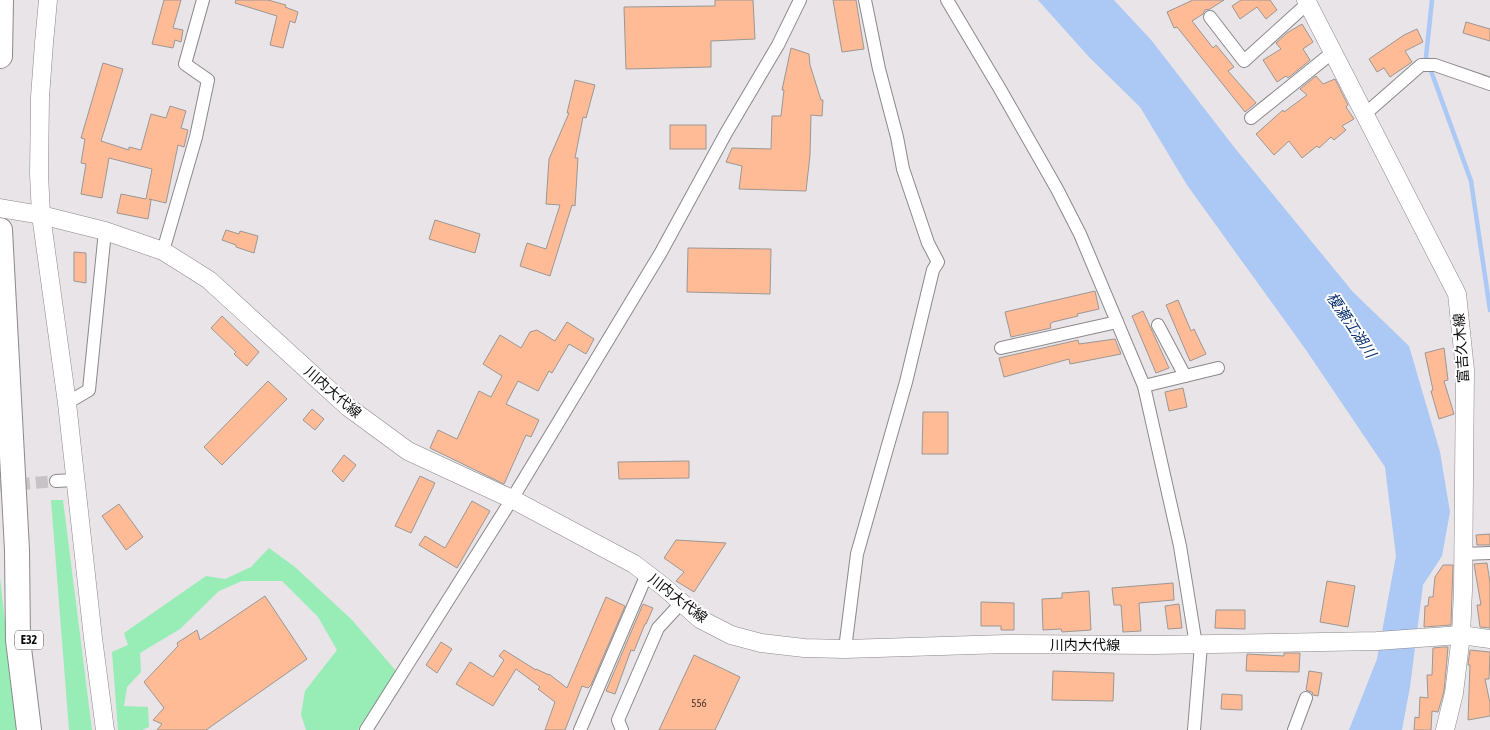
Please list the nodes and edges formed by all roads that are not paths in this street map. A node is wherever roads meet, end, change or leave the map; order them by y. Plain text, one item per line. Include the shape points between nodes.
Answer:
1 (1, 0) edge
2 (48, 0) edge
3 (203, 0) edge
4 (800, 0) edge
5 (865, 0) edge
6 (946, 0) edge
7 (1307, 1) edge
8 (1210, 18) dead end
9 (1333, 52) junction
10 (0, 56) edge
11 (1490, 84) edge
12 (1365, 114) junction
13 (1251, 118) dead end
14 (0, 208) edge
15 (41, 215) junction
16 (0, 230) edge
17 (105, 231) junction
18 (0, 237) edge
19 (163, 251) junction
20 (1117, 322) junction
21 (1158, 325) dead end
22 (1001, 348) dead end
23 (1218, 368) dead end
24 (1185, 376) junction
25 (1144, 386) junction
26 (67, 403) junction
27 (75, 480) junction
28 (56, 481) tunnel mouth
29 (512, 500) junction
30 (17, 550) junction
31 (1490, 553) edge
32 (1464, 554) junction
33 (648, 574) junction
34 (682, 602) junction
35 (1461, 635) junction
36 (1490, 639) edge
37 (1199, 644) junction
38 (844, 649) junction
39 (1306, 698) dead end
40 (29, 730) edge
41 (43, 730) edge
42 (105, 730) edge
43 (366, 730) edge
44 (580, 730) edge
45 (622, 730) edge
46 (1194, 730) edge
47 (1294, 730) edge
48 (1445, 730) edge

1 - 10 highway
2 - 15 main road via 40,97
3 - 19 street via 185,64 208,80 196,137
4 - 29 street via 660,254
5 - 38 street via 903,169 928,243 938,262 933,270 906,382 857,554
6 - 20 street via 1057,189
7 - 8 street via 1244,61
7 - 9 main road, 富吉久木線
9 - 12 main road, 富吉久木線
9 - 13 street
11 - 12 street via 1435,65 1421,64
12 - 32 main road, 富吉久木線 via 1457,294 1465,370
14 - 15 main road, 川内大代線
15 - 17 main road, 川内大代線
15 - 26 main road
16 - 18 highway, E32
17 - 19 main road, 川内大代線
17 - 26 street via 89,390
18 - 30 highway, E32
19 - 29 main road, 川内大代線 via 209,280 348,407 408,451
20 - 22 street
20 - 25 street
21 - 24 street
23 - 24 street
24 - 25 street
25 - 37 street
26 - 27 main road
27 - 28 street
27 - 42 main road
29 - 33 main road, 川内大代線
29 - 43 street
30 - 40 highway, E32 via 18,640
30 - 41 highway, E32
31 - 32 street
32 - 35 main road, 富吉久木線
33 - 34 main road, 川内大代線
33 - 44 street
34 - 38 main road, 川内大代線 via 700,619 731,635 761,643
34 - 45 street via 658,628 618,720
35 - 36 main road, 川内大代線
35 - 37 main road, 川内大代線 via 1377,641
35 - 48 main road, 富吉久木線 via 1454,693
37 - 38 main road, 川内大代線 via 1006,644
37 - 46 street
39 - 47 street

